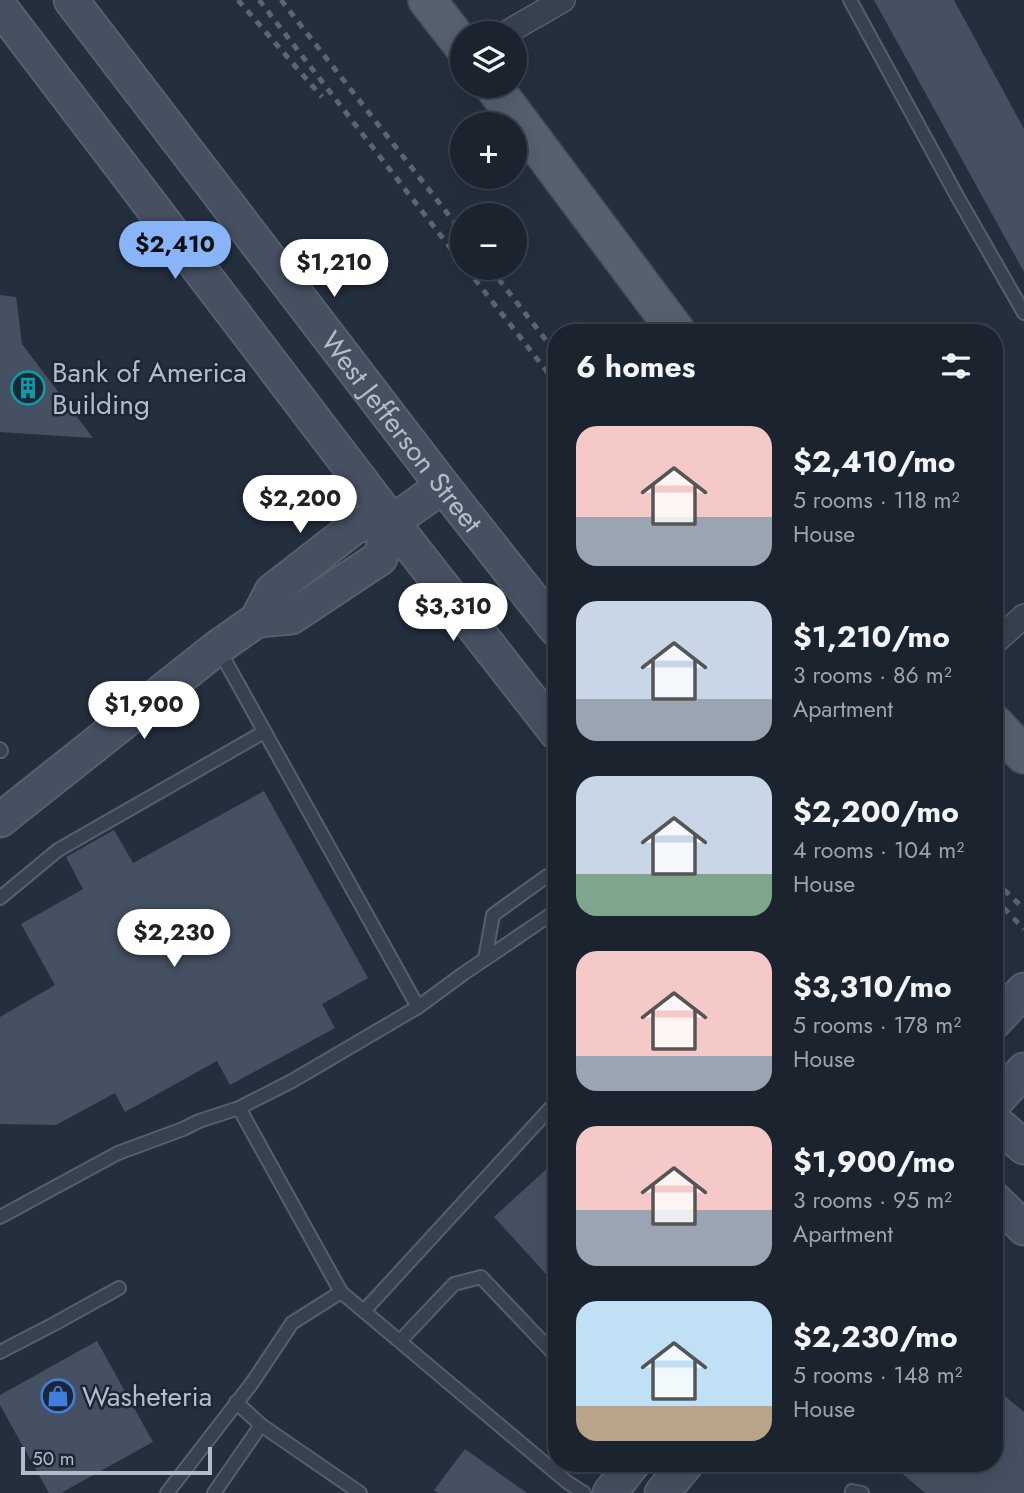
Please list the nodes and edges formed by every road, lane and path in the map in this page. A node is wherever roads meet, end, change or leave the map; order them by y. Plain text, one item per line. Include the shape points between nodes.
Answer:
1 (71, 0) edge
2 (427, 0) edge
3 (563, 0) edge
4 (850, 0) edge
5 (0, 7) edge
6 (527, 21) edge
7 (450, 30) edge
8 (0, 50) edge
9 (45, 65) junction
10 (502, 98) edge
11 (1024, 313) edge
12 (671, 324) edge
13 (443, 485) junction
14 (392, 522) junction
15 (1024, 616) edge
16 (548, 619) edge
17 (1003, 635) edge
18 (217, 648) junction
19 (548, 722) edge
20 (264, 732) junction
21 (0, 820) edge
22 (548, 877) edge
23 (0, 898) edge
24 (548, 916) edge
25 (485, 959) junction
26 (1024, 990) edge
27 (418, 1007) junction
28 (1003, 1012) edge
29 (1024, 1070) edge
30 (1003, 1093) edge
31 (239, 1108) junction
32 (548, 1110) edge
33 (1003, 1129) edge
34 (1024, 1147) edge
35 (1003, 1208) edge
36 (0, 1217) edge
37 (1024, 1228) edge
38 (119, 1288) dead end
39 (341, 1292) junction
40 (364, 1311) junction
41 (400, 1341) junction
42 (548, 1348) edge
43 (0, 1352) edge
44 (236, 1402) junction
45 (261, 1425) junction
46 (548, 1458) edge
47 (565, 1472) edge
48 (626, 1472) edge
49 (680, 1472) edge
50 (167, 1493) edge
51 (214, 1493) edge
52 (360, 1493) edge
53 (584, 1493) edge
54 (610, 1493) edge
55 (663, 1493) edge

1 - 13 main road, West Jefferson Street
2 - 7 main road
3 - 6 street
4 - 11 lane
5 - 9 main road
8 - 9 main road
9 - 14 main road
10 - 12 main road
13 - 14 main road
13 - 16 main road, West Jefferson Street
14 - 18 main road via 380,558 291,617 257,620
14 - 19 main road
15 - 17 street
18 - 20 lane
18 - 21 main road
20 - 23 lane via 58,849
20 - 27 lane
22 - 25 lane via 492,915
24 - 25 lane
25 - 27 lane
26 - 28 main road
27 - 31 lane
29 - 30 main road
31 - 36 lane via 118,1153
31 - 39 lane
32 - 40 lane
33 - 34 main road
35 - 37 main road
38 - 43 lane
39 - 40 lane
39 - 44 lane via 292,1323
40 - 41 lane
41 - 42 lane via 454,1284 481,1277
41 - 46 lane
44 - 45 lane
44 - 50 lane
45 - 51 lane
45 - 52 lane
47 - 53 lane
48 - 54 main road
49 - 55 main road

